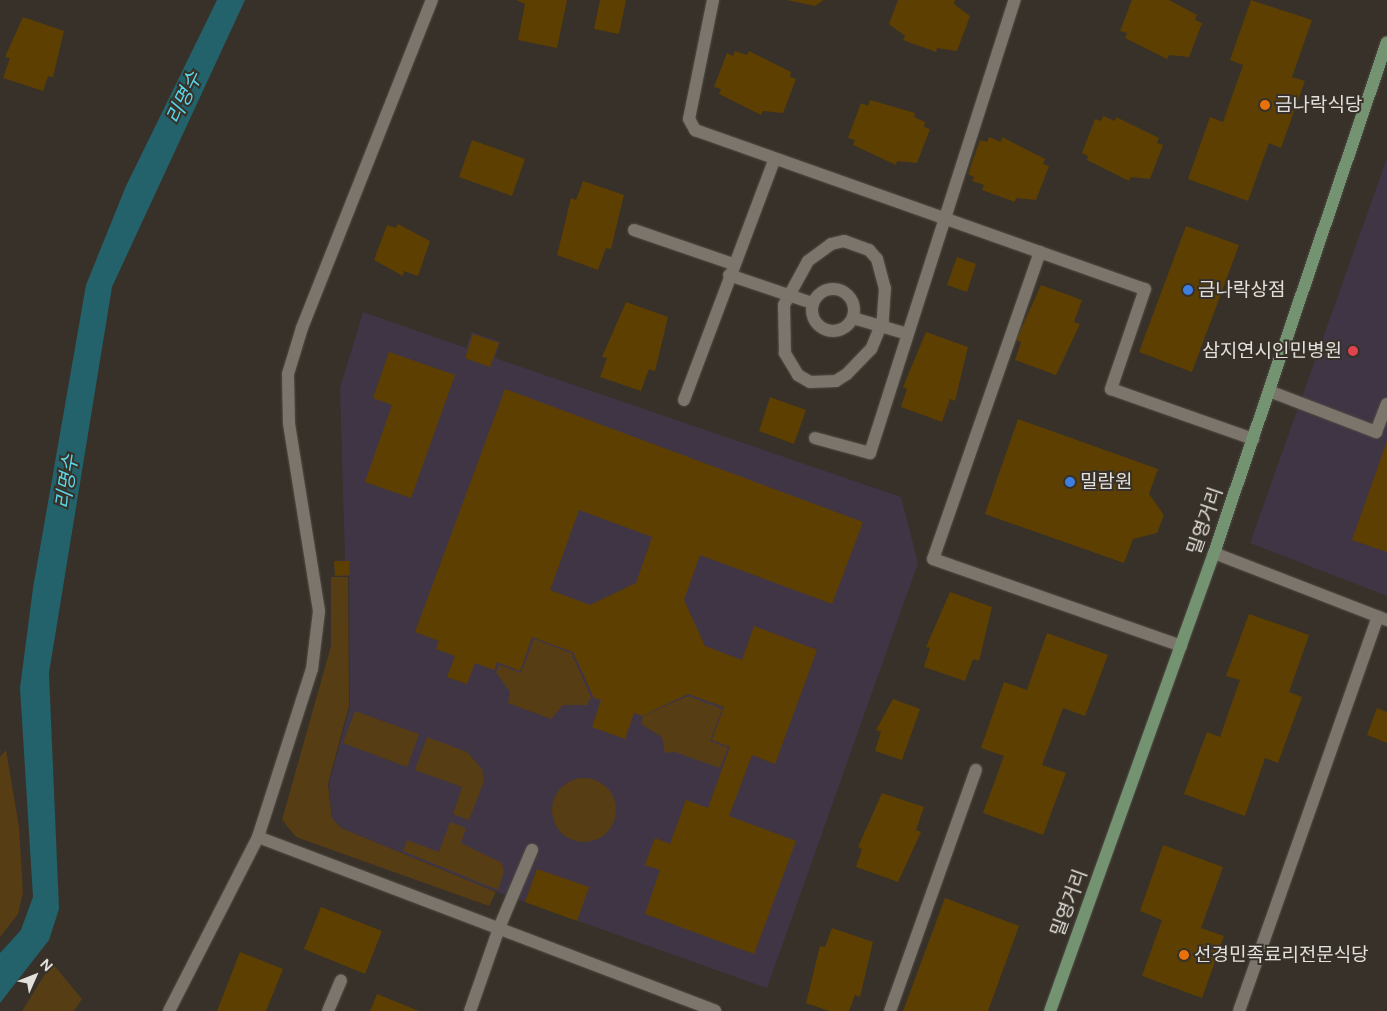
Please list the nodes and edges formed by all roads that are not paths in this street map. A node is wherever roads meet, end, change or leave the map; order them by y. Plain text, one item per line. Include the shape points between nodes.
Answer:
1 (432, 0) edge
2 (713, 0) edge
3 (1015, 0) edge
4 (1387, 42) edge
5 (774, 160) junction
6 (946, 219) junction
7 (634, 230) dead end
8 (1040, 252) junction
9 (731, 270) junction
10 (788, 294) junction
11 (812, 303) junction
12 (853, 318) junction
13 (881, 326) junction
14 (908, 334) junction
15 (1269, 391) junction
16 (684, 400) dead end
17 (1387, 404) edge
18 (815, 438) dead end
19 (1253, 439) junction
20 (1214, 553) junction
21 (1383, 618) edge
22 (1181, 646) junction
23 (976, 770) dead end
24 (258, 837) junction
25 (532, 850) dead end
26 (499, 928) junction
27 (340, 981) dead end
28 (169, 1011) edge
29 (328, 1011) edge
30 (470, 1011) edge
31 (715, 1011) edge
32 (890, 1011) edge
33 (1050, 1011) edge
34 (1239, 1011) edge

1 - 24 street via 302,328 288,374 289,423 319,611 312,669
2 - 5 street via 689,119 694,130 707,137
3 - 6 street
4 - 15 main road, 밀영거리
5 - 6 street
5 - 9 street
6 - 8 street
6 - 14 street
7 - 9 street
8 - 19 street via 1145,290 1111,388
8 - 22 street via 933,559
9 - 10 street
9 - 16 street
10 - 11 street
10 - 13 street via 819,251 844,241 857,244 877,259 882,272 885,306
10 - 13 street via 782,318 785,353 798,375 810,382 836,381 847,374 871,350
11 - 12 street via 814,322 830,332 840,331
11 - 12 street via 826,290 845,292 852,299
12 - 13 street
13 - 14 street
14 - 18 street via 870,453
15 - 17 street via 1376,432
15 - 19 main road, 밀영거리
19 - 20 main road, 밀영거리
20 - 21 street
20 - 22 main road, 밀영거리
21 - 34 street
22 - 33 main road, 밀영거리
23 - 32 street
24 - 26 street
24 - 28 street
25 - 26 street
26 - 30 street
26 - 31 street
27 - 29 street

